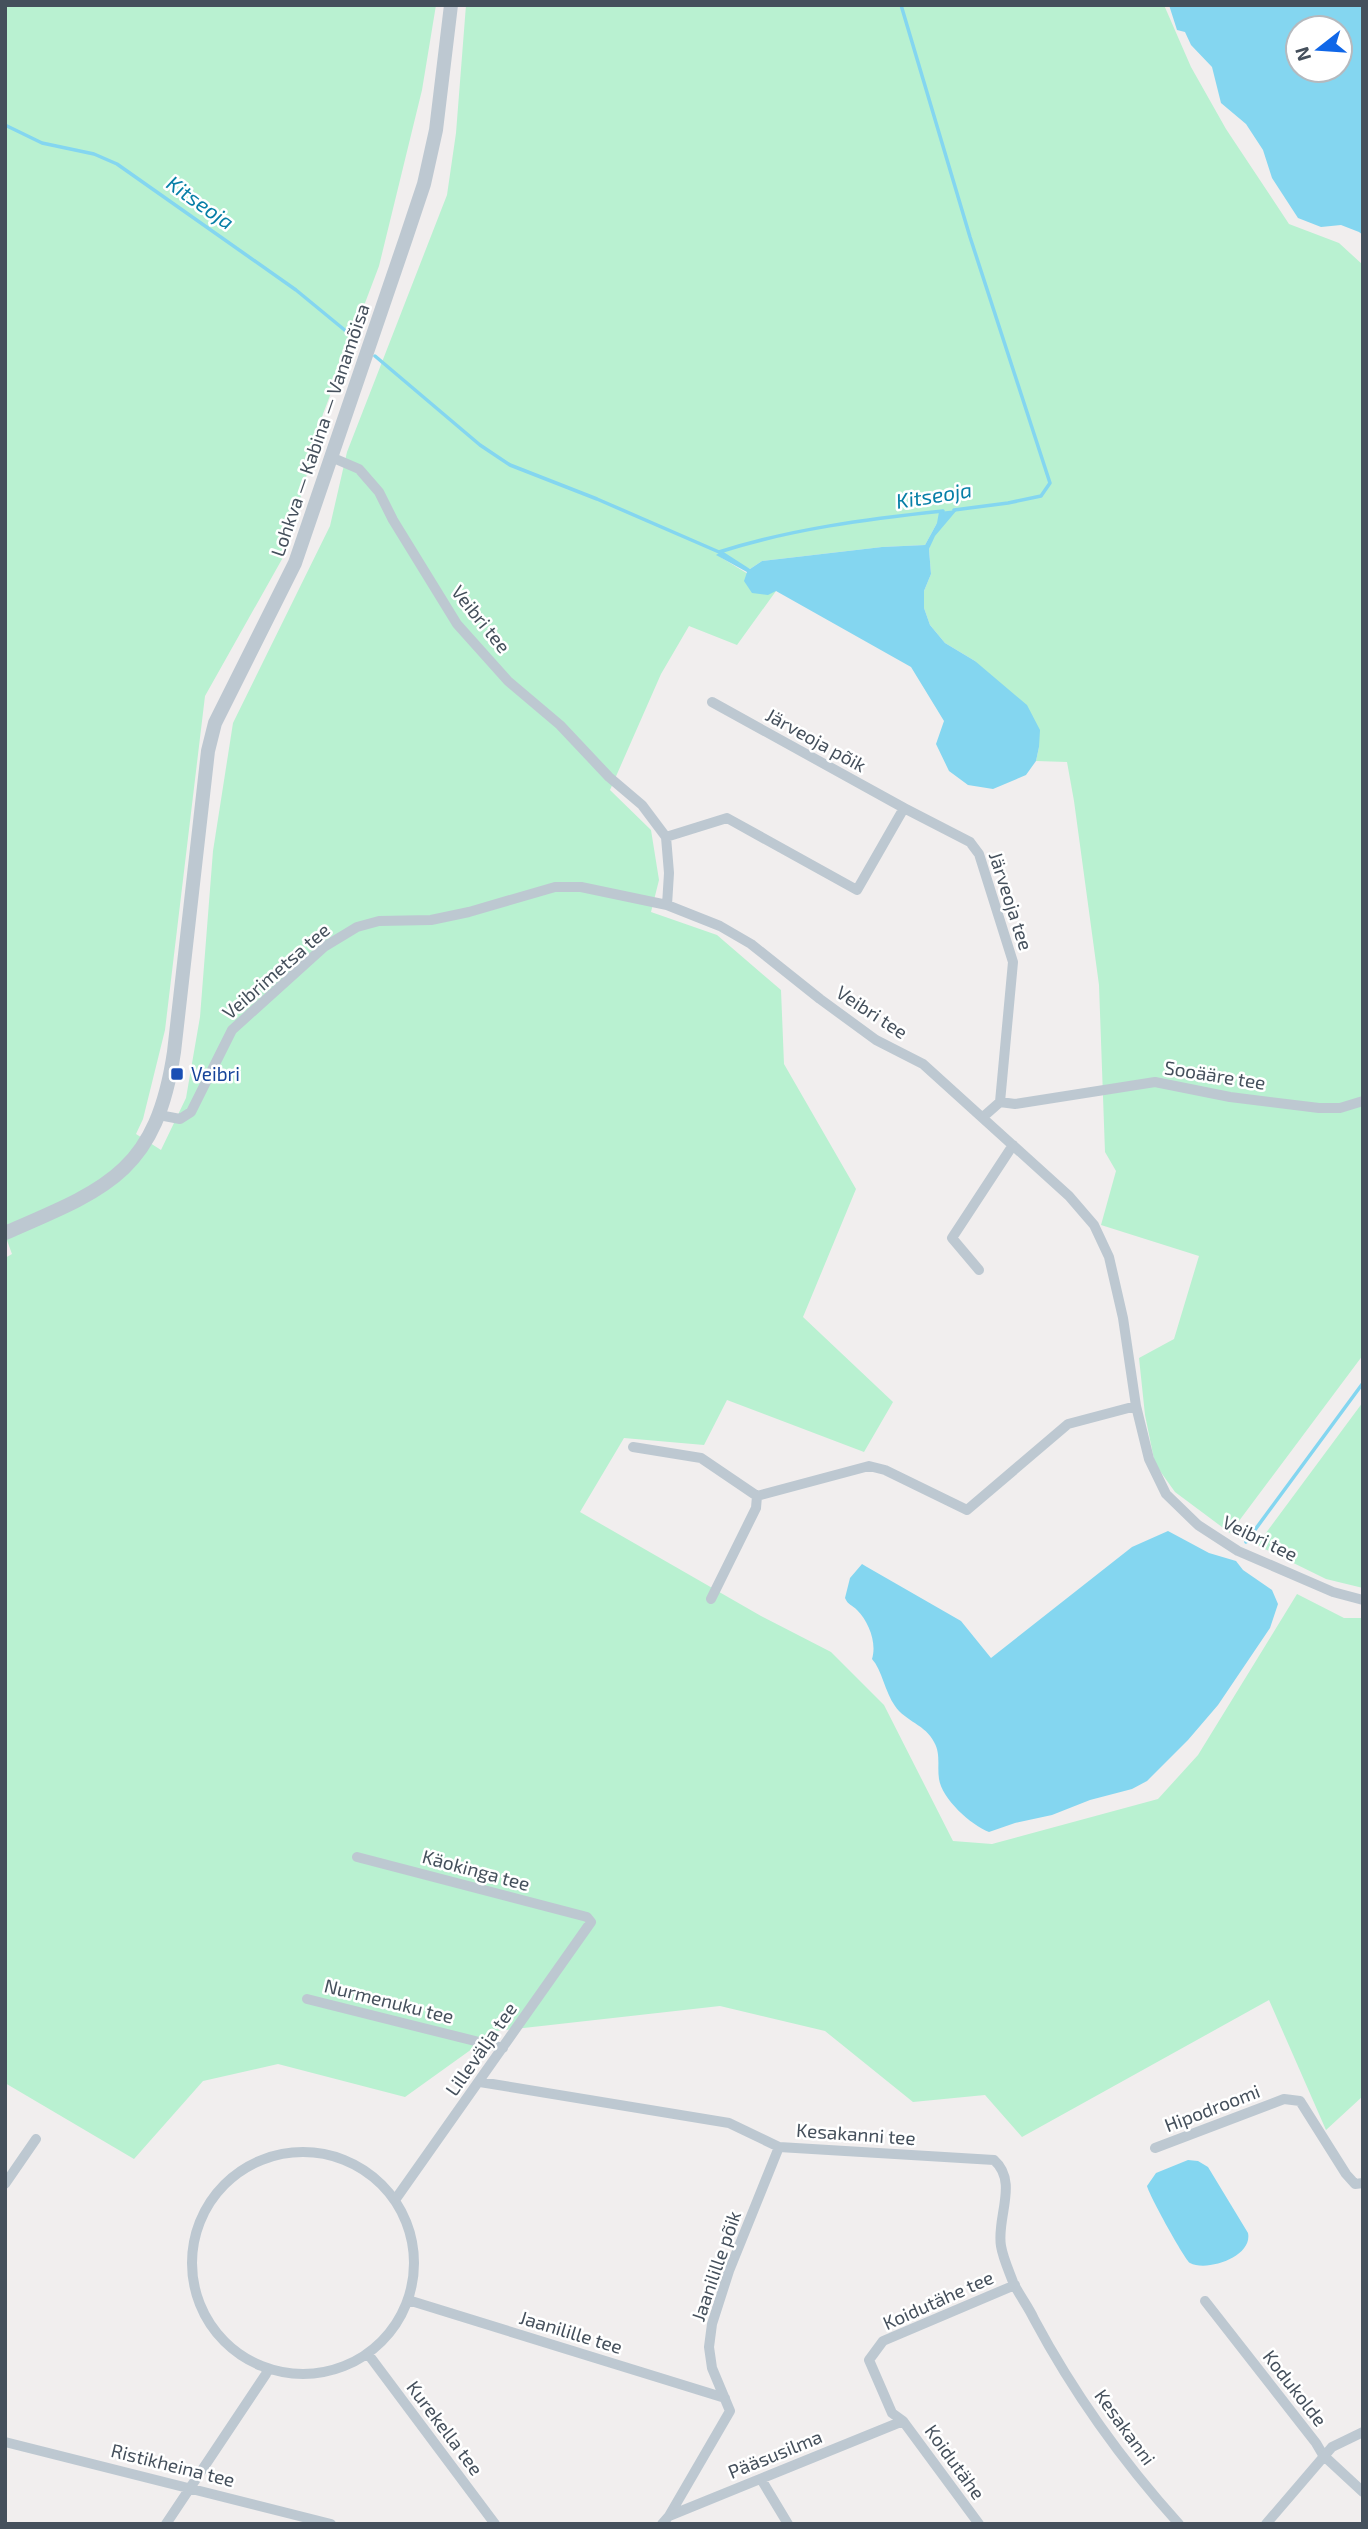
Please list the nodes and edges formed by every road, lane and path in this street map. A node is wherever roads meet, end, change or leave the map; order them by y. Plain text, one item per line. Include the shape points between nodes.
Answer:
1 (451, 5) edge
2 (331, 457) junction
3 (712, 702) dead end
4 (904, 808) junction
5 (666, 837) junction
6 (667, 905) junction
7 (1363, 1101) edge
8 (1000, 1102) junction
9 (159, 1115) junction
10 (983, 1117) junction
11 (1013, 1145) junction
12 (5, 1233) edge
13 (979, 1270) dead end
14 (1136, 1406) junction
15 (633, 1447) dead end
16 (757, 1496) junction
17 (711, 1599) dead end
18 (1363, 1600) edge
19 (357, 1857) dead end
20 (587, 1917) joint
21 (307, 1999) dead end
22 (503, 2048) junction
23 (480, 2082) junction
24 (36, 2139) dead end
25 (779, 2147) junction
26 (1155, 2148) dead end
27 (1363, 2183) edge
28 (5, 2185) edge
29 (395, 2200) junction
30 (1015, 2285) junction
31 (408, 2300) junction
32 (1205, 2301) dead end
33 (1049, 2346) joint
34 (368, 2354) junction
35 (267, 2368) junction
36 (725, 2398) junction
37 (903, 2421) junction
38 (1363, 2432) edge
39 (5, 2442) edge
40 (1323, 2455) junction
41 (761, 2479) junction
42 (192, 2487) junction
43 (1363, 2492) edge
44 (666, 2520) edge
45 (166, 2524) edge
46 (331, 2524) edge
47 (495, 2524) edge
48 (789, 2524) edge
49 (978, 2524) edge
50 (1179, 2524) edge
51 (1266, 2524) edge

1 - 2 street, Lohkva — Kabina — Vanamõisa via 436,130 424,184
2 - 5 street, Veibri tee via 359,469 379,492 457,624 508,681 642,805
2 - 9 street, Lohkva — Kabina — Vanamõisa via 295,563 215,723 174,1052
3 - 4 street, Järveoja põik
4 - 5 street via 857,890 727,818
4 - 8 street, Järveoja tee via 970,842 979,854 1013,962
5 - 6 street
6 - 9 street, Veibrimetsa tee via 581,887 555,887 456,915 357,927 324,947 232,1030 191,1112 180,1119
6 - 10 street, Veibri tee via 751,944 876,1040 923,1064
7 - 8 street, Sooääre tee via 1319,1108 1154,1083 1015,1104
8 - 10 street
9 - 12 street, Lohkva — Kabina — Vanamõisa via 135,1157 107,1184
10 - 11 street, Veibri tee
11 - 13 street via 952,1238
11 - 14 street, Veibri tee via 1094,1225 1109,1257 1124,1318
14 - 16 street via 1068,1424 967,1510 869,1466
14 - 18 street, Veibri tee via 1156,1477 1166,1494 1198,1525 1238,1551 1333,1592
15 - 16 street via 701,1458
16 - 17 street via 756,1507
19 - 20 street, Käokinga tee
20 - 22 street, Lillevälja tee via 591,1923
21 - 22 street, Nurmenuku tee
22 - 23 street, Lillevälja tee
23 - 25 street, Kesakanni tee via 729,2123
23 - 29 street, Lillevälja tee
24 - 28 street
25 - 30 street, Kesakanni tee via 994,2160 1001,2166 1006,2189 1001,2248
25 - 36 street, Jaanilille põik via 712,2324 712,2368
26 - 27 street, Hipodroomi via 1284,2099 1300,2101 1346,2174 1355,2184
29 - 31 street via 413,2251
29 - 35 street via 351,2163 310,2152 289,2153 250,2166 218,2193 206,2210 193,2251 197,2294 223,2340
30 - 33 street, Kesakanni tee
30 - 37 street, Koidutähe tee via 883,2342 869,2360 892,2413
31 - 34 street via 392,2330
31 - 36 street, Jaanilille tee
32 - 40 street, Kodukolde
33 - 50 street, Kesakanni via 1101,2426
34 - 35 street via 319,2373
34 - 47 street, Kurekella tee
35 - 42 street
36 - 44 street via 730,2411
37 - 41 street, Pääsusilma
37 - 49 street, Koidutähe
38 - 40 street
39 - 42 street, Ristikheina tee
40 - 43 street, Kodukolde
40 - 51 street
41 - 44 street, Pääsusilma
41 - 48 street
42 - 45 street
42 - 46 street, Ristikheina tee

